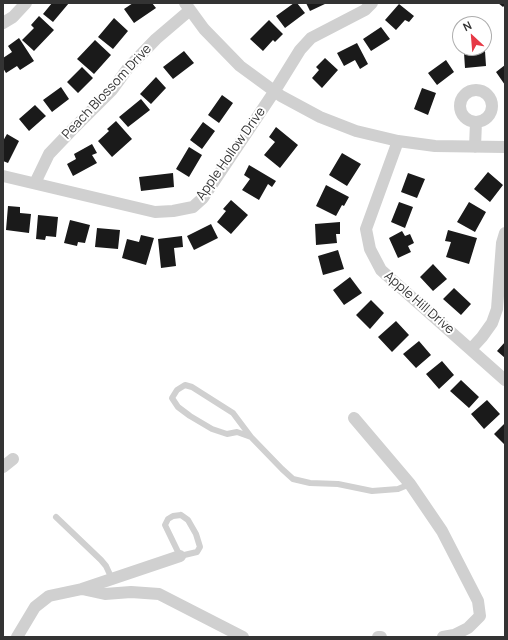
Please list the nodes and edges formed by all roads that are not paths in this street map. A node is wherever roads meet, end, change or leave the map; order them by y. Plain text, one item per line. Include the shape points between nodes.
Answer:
1 (26, 3) edge
2 (372, 3) edge
3 (187, 7) edge
4 (3, 23) edge
5 (274, 92) junction
6 (476, 122) dead end
7 (398, 141) junction
8 (475, 146) junction
9 (505, 147) edge
10 (3, 176) edge
11 (35, 183) junction
12 (505, 233) edge
13 (472, 349) junction
14 (505, 380) edge
15 (354, 418) dead end
16 (251, 437) junction
17 (13, 459) dead end
18 (3, 467) edge
19 (410, 484) junction
20 (56, 517) dead end
21 (180, 556) junction
22 (112, 579) junction
23 (82, 589) junction
24 (16, 637) edge
25 (243, 637) edge
26 (378, 637) edge
27 (381, 637) edge
28 (443, 637) edge

1 - 4 street via 13,17
2 - 5 street, Apple Hollow Drive via 365,10 311,38 300,50
3 - 5 street via 234,60
3 - 11 street, Peach Blossom Drive via 128,68 112,90 49,154
5 - 7 street via 327,120 363,133
5 - 11 street, Apple Hollow Drive via 203,198 193,207 155,212
6 - 8 street
7 - 8 street via 435,146
7 - 13 street, Apple Hill Drive via 366,229 370,249 381,270
8 - 9 street
10 - 11 street, Apple Hollow Drive
12 - 13 street via 497,309 492,323
13 - 14 street, Apple Hill Drive
15 - 19 street
16 - 16 lane via 237,432 226,434 212,429 178,407 172,398 177,390 185,385 192,387 234,413
16 - 19 lane via 293,479 372,491 398,489
17 - 18 street
19 - 28 street via 442,531 478,601 480,616 468,628
20 - 22 lane via 101,560
21 - 21 lane via 165,525 168,519 181,515 188,520 200,547 197,552
21 - 22 street
22 - 23 street
23 - 24 street via 50,596 35,607
23 - 25 street via 105,594 159,594
26 - 27 street

